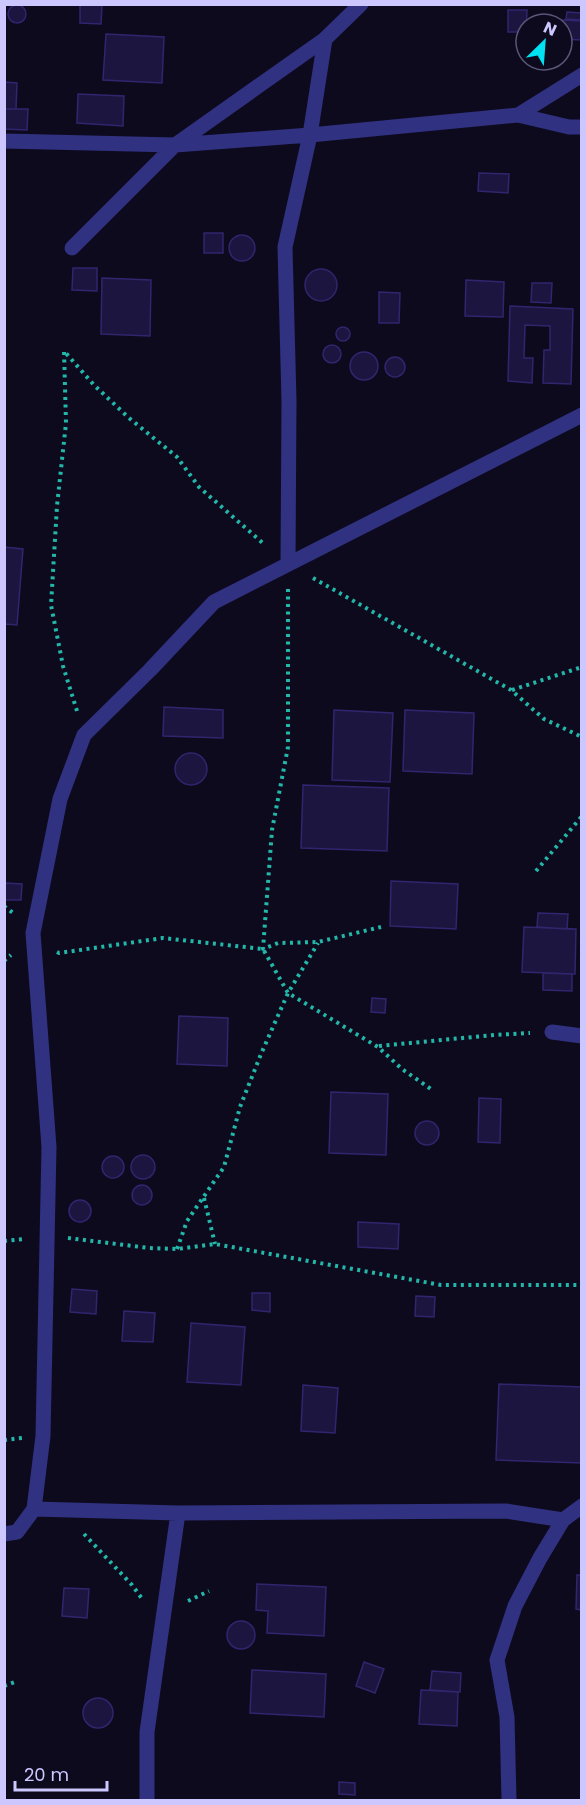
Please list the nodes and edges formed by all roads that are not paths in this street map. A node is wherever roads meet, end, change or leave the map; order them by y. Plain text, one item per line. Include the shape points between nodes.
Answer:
1 (361, 4) edge
2 (325, 39) junction
3 (582, 75) edge
4 (518, 115) junction
5 (582, 127) edge
6 (310, 135) junction
7 (4, 141) edge
8 (175, 145) junction
9 (72, 248) dead end
10 (582, 415) edge
11 (288, 564) junction
12 (552, 1032) road end
13 (582, 1036) edge
14 (582, 1506) edge
15 (34, 1509) junction
16 (178, 1513) junction
17 (562, 1520) junction
18 (4, 1534) edge
19 (147, 1800) edge
20 (508, 1800) edge

1 - 2 street
2 - 6 street
2 - 8 street
3 - 4 street
4 - 5 street
4 - 6 street
6 - 8 street
6 - 11 street via 285,247
7 - 8 street
8 - 9 street
10 - 11 street
11 - 15 street via 214,602 84,735 60,799 33,933 49,1147 43,1436
12 - 13 street
14 - 17 street
15 - 16 street
15 - 18 street via 17,1532
16 - 17 street via 506,1511
16 - 19 street via 147,1732
17 - 20 street via 515,1606 497,1660 507,1717

